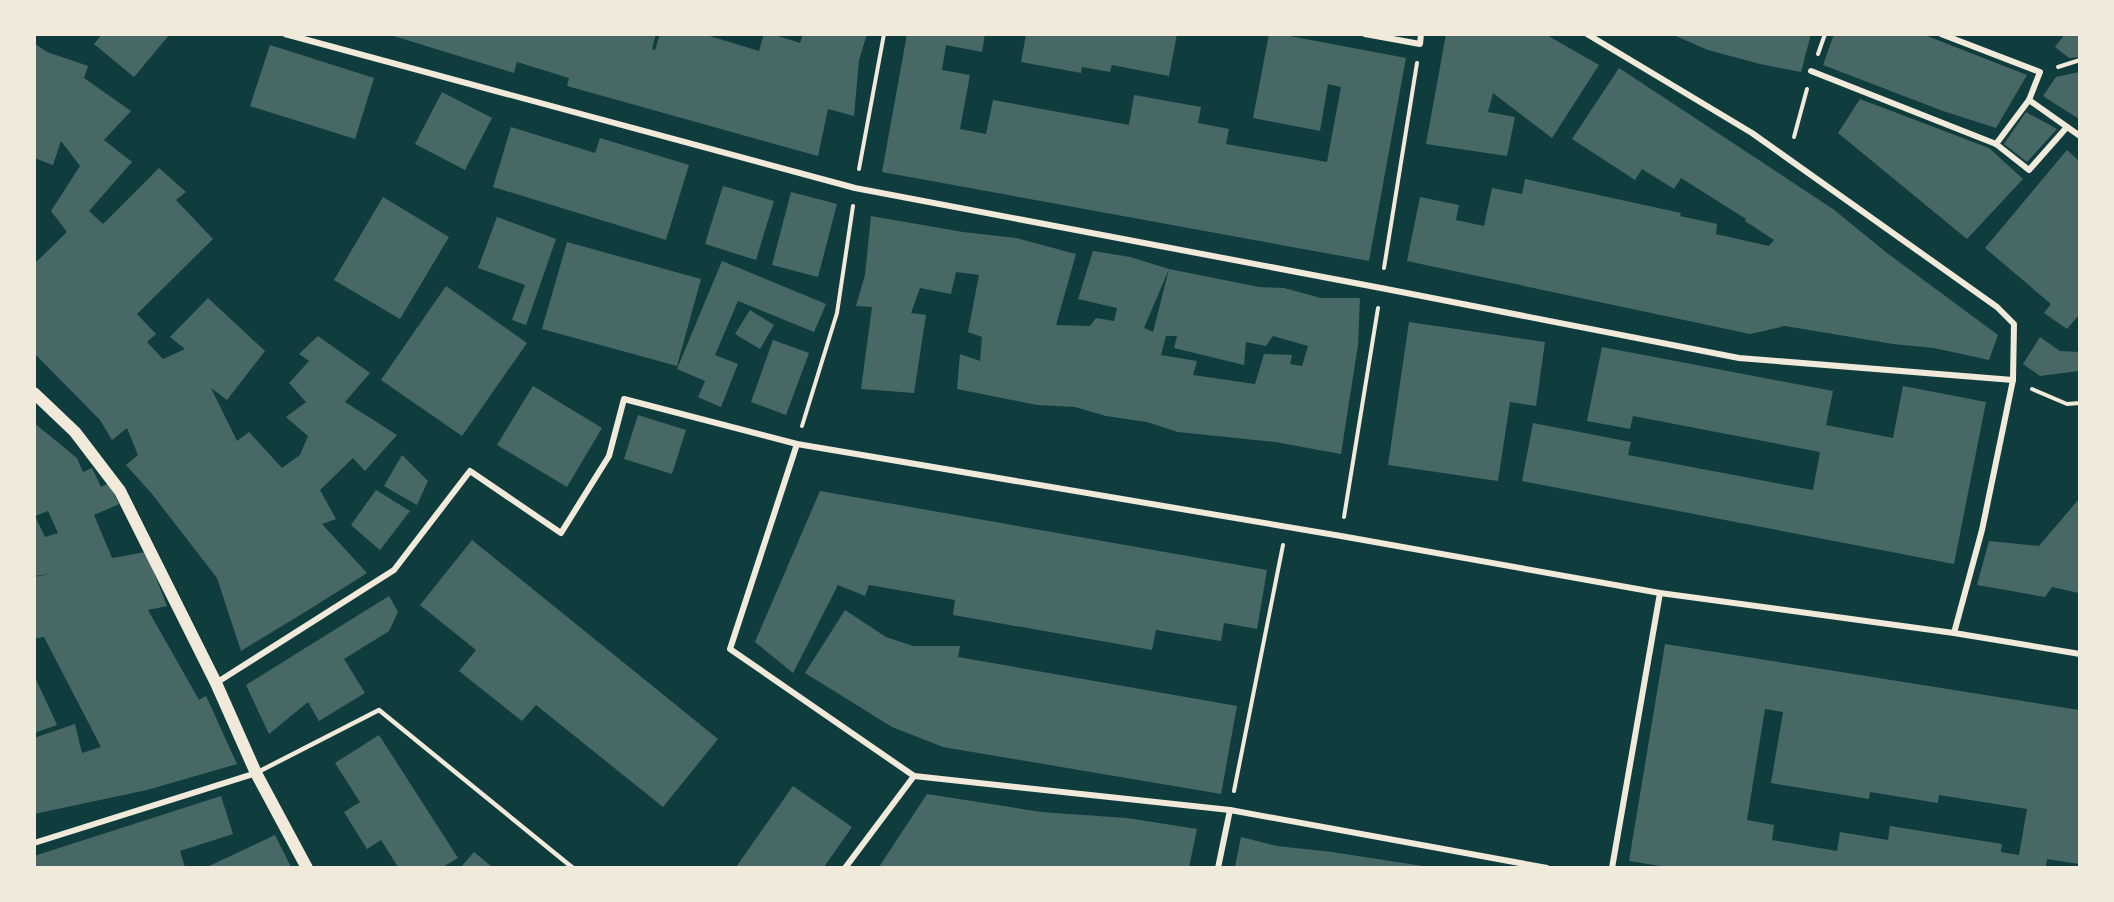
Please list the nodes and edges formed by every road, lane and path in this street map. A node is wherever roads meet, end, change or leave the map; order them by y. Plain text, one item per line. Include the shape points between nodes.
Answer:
1 (285, 34) edge
2 (884, 34) edge
3 (1365, 34) edge
4 (1421, 34) edge
5 (1587, 34) edge
6 (1824, 34) edge
7 (1941, 34) edge
8 (1420, 44) junction
9 (1811, 71) junction
10 (2029, 100) junction
11 (2067, 127) junction
12 (2079, 136) edge
13 (1996, 144) junction
14 (1789, 159) junction
15 (855, 188) junction
16 (1381, 288) junction
17 (2013, 380) junction
18 (34, 393) edge
19 (2079, 403) edge
20 (797, 444) junction
21 (1287, 527) junction
22 (1341, 536) junction
23 (1660, 592) junction
24 (1954, 633) junction
25 (2079, 654) edge
26 (216, 683) junction
27 (256, 773) junction
28 (914, 776) junction
29 (1230, 810) junction
30 (34, 843) edge
31 (307, 867) edge
32 (573, 867) edge
33 (845, 867) edge
34 (1218, 867) edge
35 (1547, 867) edge
36 (1612, 867) edge

1 - 15 street
2 - 15 path
3 - 8 street
4 - 8 street
5 - 14 street
6 - 9 path
7 - 10 street via 2040,72
8 - 16 path
9 - 13 street
9 - 14 path
10 - 11 street
10 - 13 street
11 - 12 street
11 - 13 street via 2028,170
14 - 17 street via 1997,307 2014,324
15 - 16 street
15 - 20 path via 837,313
16 - 17 street via 1739,358
16 - 22 path
17 - 19 path via 2067,404
17 - 24 street via 1982,530
18 - 26 main road via 75,432 120,491
20 - 21 street
20 - 26 street via 624,399 609,456 561,533 470,471 394,570
20 - 28 street via 730,650
21 - 22 street
21 - 29 path
22 - 23 street
23 - 24 street
23 - 36 street
24 - 25 street
26 - 27 main road
27 - 30 street
27 - 31 main road
27 - 32 lane via 379,710
28 - 29 street
28 - 33 street
29 - 34 street
29 - 35 street

